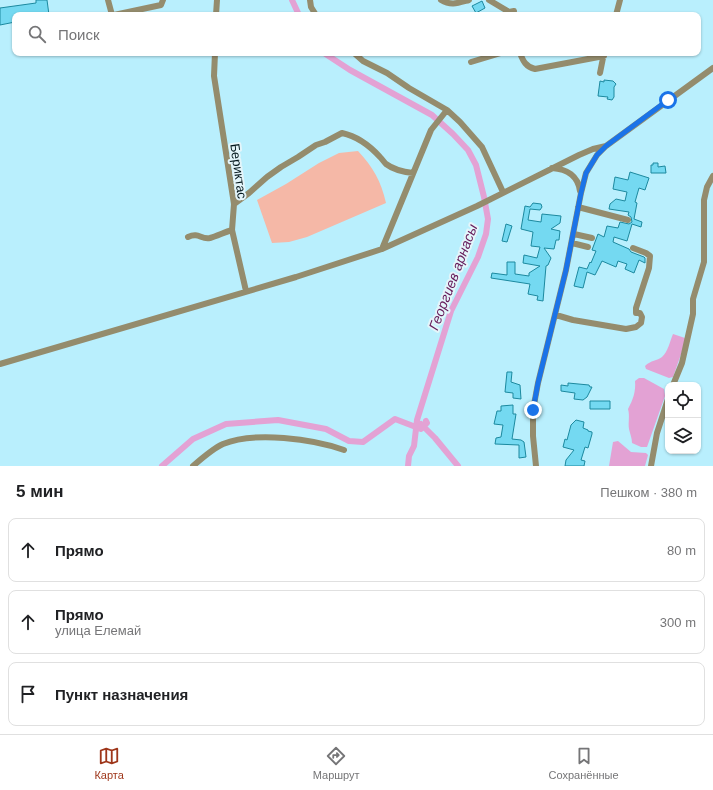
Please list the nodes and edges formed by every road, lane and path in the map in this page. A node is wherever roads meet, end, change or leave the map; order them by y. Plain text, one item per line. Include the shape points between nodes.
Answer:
1 (108, 0) edge
2 (163, 0) edge
3 (217, 0) edge
4 (310, 0) edge
5 (441, 0) edge
6 (469, 0) edge
7 (489, 0) edge
8 (620, 0) edge
9 (112, 12) edge
10 (129, 12) edge
11 (216, 12) edge
12 (314, 12) edge
13 (514, 12) dead end
14 (617, 12) edge
15 (215, 56) edge
16 (357, 56) edge
17 (491, 56) edge
18 (521, 56) edge
19 (595, 56) edge
20 (604, 56) edge
21 (471, 62) dead end
22 (713, 68) edge
23 (600, 73) dead end
24 (446, 111) junction
25 (606, 146) junction
26 (550, 168) junction
27 (413, 174) junction
28 (713, 176) edge
29 (503, 192) junction
30 (581, 193) junction
31 (234, 204) junction
32 (578, 208) junction
33 (628, 220) dead end
34 (232, 230) junction
35 (574, 234) junction
36 (188, 237) dead end
37 (592, 238) dead end
38 (572, 243) junction
39 (588, 247) dead end
40 (633, 248) dead end
41 (382, 249) junction
42 (246, 291) junction
43 (556, 315) junction
44 (0, 364) edge
45 (675, 382) edge
46 (665, 408) edge
47 (344, 450) dead end
48 (194, 466) edge
49 (536, 466) edge
50 (651, 466) edge

1 - 9 street
2 - 10 street via 161,6
3 - 11 street
4 - 12 street
5 - 6 street via 448,4 456,4
7 - 13 street via 509,12
8 - 14 street
15 - 31 street, Бериктас via 214,76
16 - 24 street
17 - 21 street
18 - 19 street via 529,68 535,69
20 - 23 street
22 - 25 street
24 - 27 street via 431,130
24 - 29 street via 460,122 482,147
25 - 26 street
25 - 30 street via 586,173
26 - 29 street
26 - 30 street via 572,174
27 - 31 street via 392,167 362,142 342,133 316,145 267,176
27 - 41 street
28 - 45 street via 704,200 704,262 682,363
29 - 41 street
30 - 32 street
31 - 34 street, Бериктас
32 - 33 street
32 - 35 street
34 - 36 street via 210,238 198,235
34 - 42 street, Бериктас
35 - 37 street
35 - 38 street
38 - 39 street
38 - 43 street
40 - 43 street via 650,256 649,268 636,308 636,313 640,313 642,317 641,323 626,329
41 - 42 street
42 - 44 street
43 - 49 street via 533,410
46 - 50 street
47 - 48 street via 290,439 239,439 222,445

